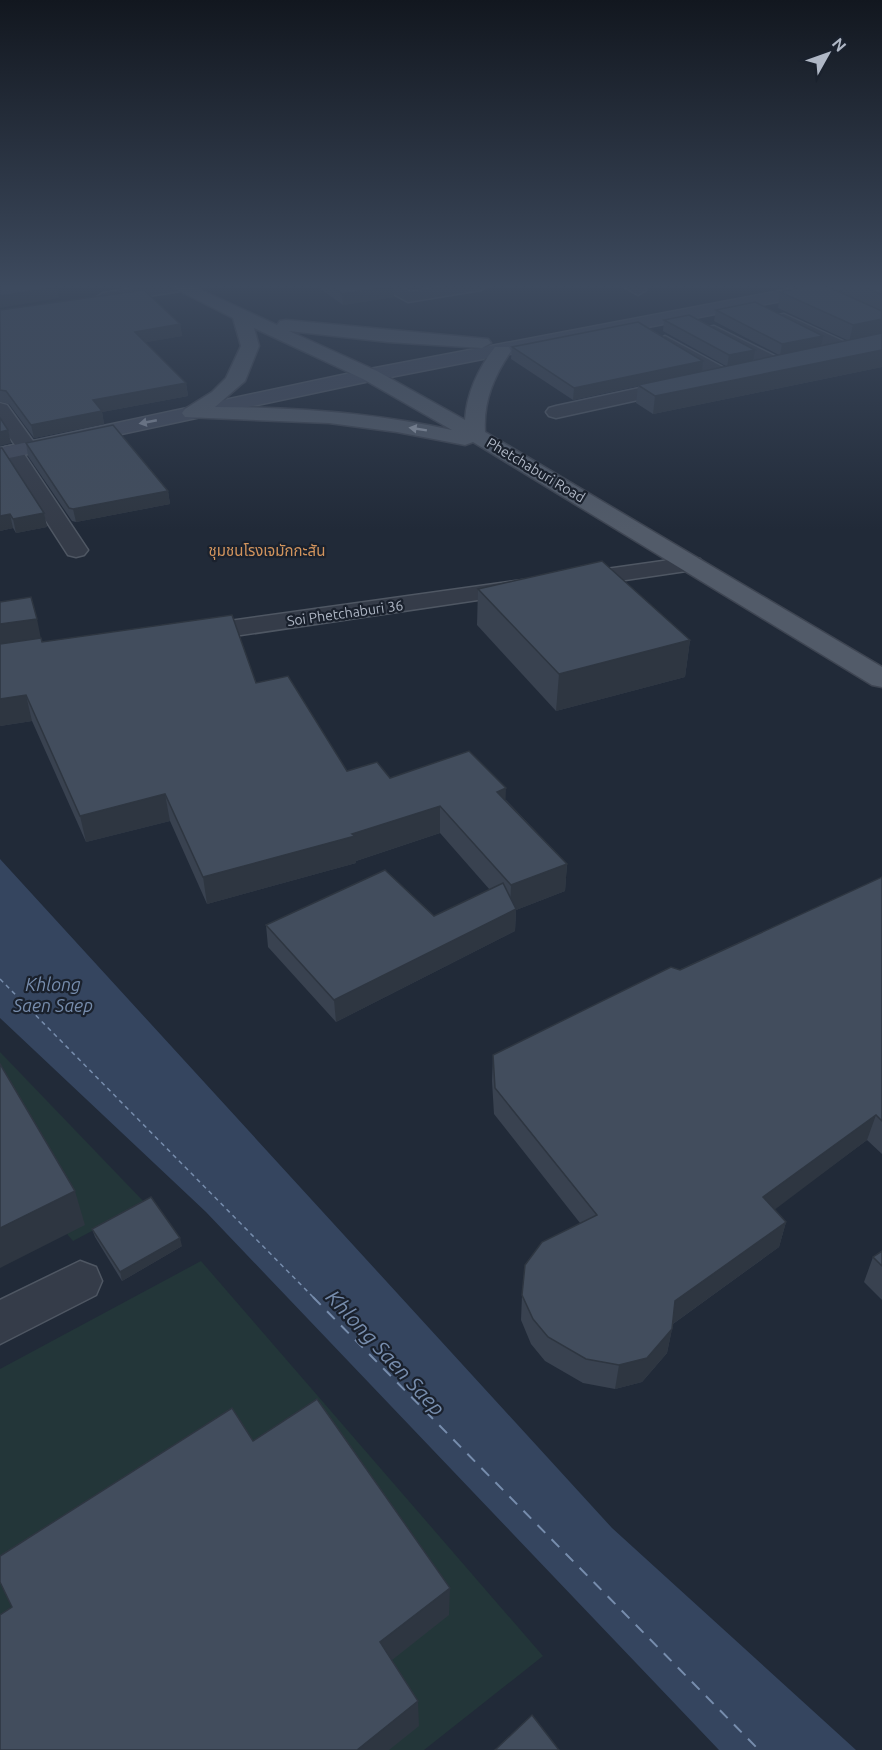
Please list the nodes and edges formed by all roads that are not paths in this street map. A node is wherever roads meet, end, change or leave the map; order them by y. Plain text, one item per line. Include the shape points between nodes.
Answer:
1 (241, 367) edge
2 (352, 367) edge
3 (388, 367) edge
4 (416, 367) edge
5 (489, 367) edge
6 (709, 367) edge
7 (770, 367) edge
8 (370, 375) junction
9 (725, 376) junction
10 (0, 409) edge
11 (556, 412) dead end
12 (192, 413) junction
13 (476, 434) junction
14 (495, 447) junction
15 (13, 451) edge
16 (76, 550) dead end
17 (691, 564) junction
18 (174, 637) edge
19 (882, 679) edge
20 (80, 1281) dead end
21 (0, 1323) edge

1 - 12 main road via 235,381
2 - 8 main road, Phetchaburi Road
3 - 8 street
4 - 8 street
5 - 13 main road via 473,414
6 - 9 street
7 - 9 street
8 - 12 street
8 - 13 main road, Phetchaburi Road
9 - 11 street
10 - 15 street
14 -> 12 main road via 436,432 375,423 276,412
12 -> 15 street
13 - 14 main road, Phetchaburi Road
14 - 17 main road, Phetchaburi Road
15 - 16 street
17 - 18 street, Soi Phetchaburi 36
17 - 19 main road, Phetchaburi Road
20 - 21 street

